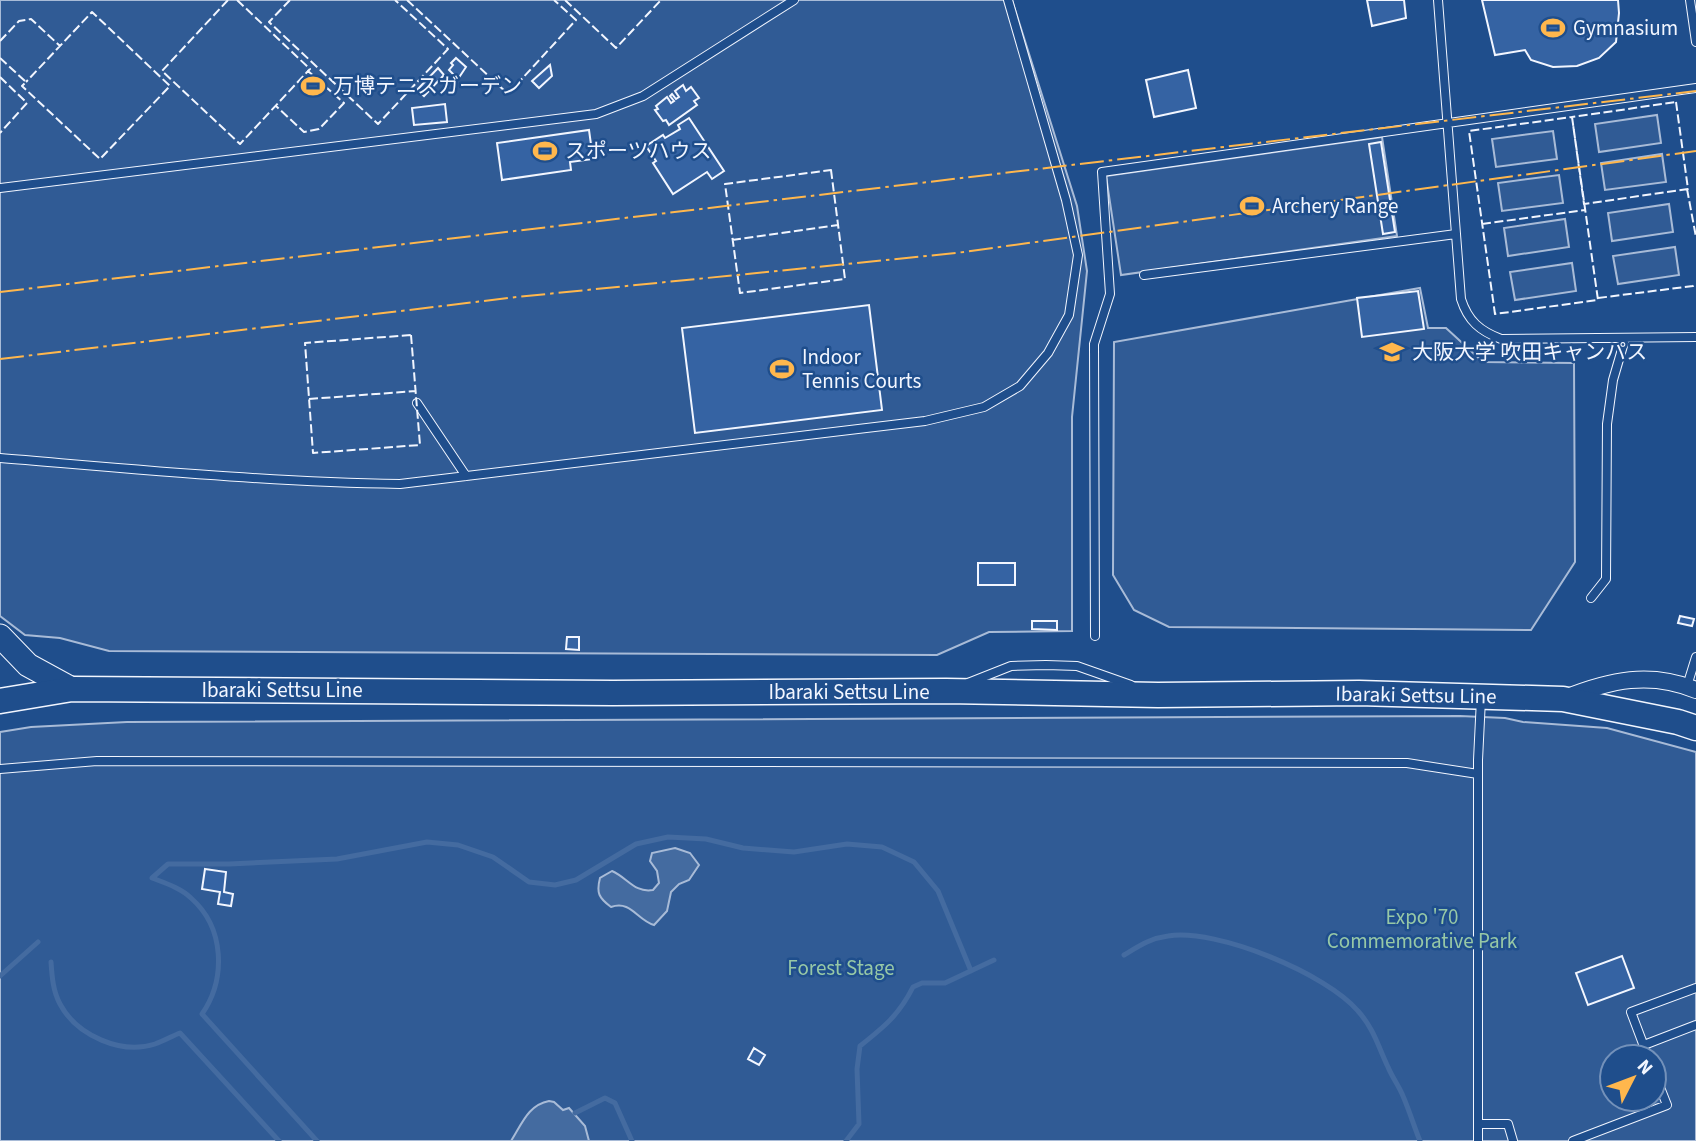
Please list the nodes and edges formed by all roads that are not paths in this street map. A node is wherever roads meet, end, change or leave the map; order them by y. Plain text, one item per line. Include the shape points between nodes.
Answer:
1 (794, 0) edge
2 (1008, 0) edge
3 (1438, 0) edge
4 (1690, 0) edge
5 (1696, 42) edge
6 (1696, 88) edge
7 (1448, 123) junction
8 (0, 188) edge
9 (1456, 234) junction
10 (1144, 275) dead end
11 (1696, 337) edge
12 (1625, 339) junction
13 (417, 403) dead end
14 (0, 458) edge
15 (466, 476) junction
16 (1591, 598) dead end
17 (0, 636) edge
18 (1095, 636) dead end
19 (1696, 657) edge
20 (1691, 688) edge
21 (72, 689) junction
22 (1481, 696) junction
23 (1563, 699) junction
24 (0, 701) edge
25 (1696, 729) edge
26 (0, 769) edge
27 (1478, 774) junction
28 (1696, 988) edge
29 (1696, 1025) edge
30 (1643, 1043) edge
31 (1649, 1043) edge
32 (1646, 1113) edge
33 (1479, 1124) junction
34 (1478, 1141) edge
35 (1513, 1141) edge
36 (1573, 1141) edge

1 - 8 lane via 643,96 596,114
2 - 15 lane via 1066,200 1077,255 1069,315 1048,353 1020,386 984,407 925,421
3 - 7 lane
4 - 5 lane
6 - 7 lane
7 - 9 lane
7 - 18 lane via 1102,172 1110,294 1094,344
9 - 10 lane
9 - 12 lane via 1461,299 1465,312 1484,332 1501,339
11 - 12 lane
12 - 16 lane via 1607,424 1606,579
13 - 15 lane
14 - 15 lane via 323,482 400,484
17 - 21 main road via 28,665
19 - 20 lane
20 - 23 street via 1641,678 1600,684
21 - 22 main road, Ibaraki Settsu Line
21 - 24 main road, Ibaraki Settsu Line
22 - 23 main road, Ibaraki Settsu Line
22 - 27 lane
23 - 25 main road, Ibaraki Settsu Line
26 - 27 lane via 97,761 1407,763
27 - 33 lane
28 - 30 lane via 1631,1012
29 - 31 lane
32 - 36 lane
33 - 34 lane
33 - 35 lane via 1508,1124

